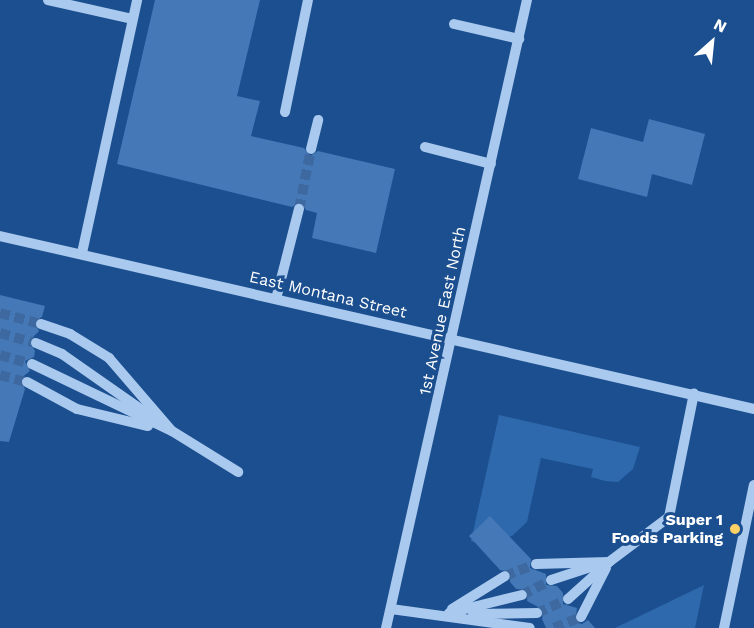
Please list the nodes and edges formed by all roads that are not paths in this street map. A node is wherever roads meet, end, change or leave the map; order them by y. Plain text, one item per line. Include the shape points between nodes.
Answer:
1 (48, 0) edge
2 (137, 0) edge
3 (308, 0) edge
4 (527, 0) edge
5 (132, 19) junction
6 (454, 24) dead end
7 (519, 39) junction
8 (285, 112) dead end
9 (318, 120) dead end
10 (424, 147) dead end
11 (311, 149) tunnel mouth
12 (491, 164) junction
13 (298, 209) tunnel mouth
14 (0, 236) edge
15 (82, 253) junction
16 (276, 299) junction
17 (41, 324) tunnel mouth
18 (451, 340) junction
19 (36, 343) tunnel mouth
20 (32, 364) tunnel mouth
21 (27, 382) tunnel mouth
22 (694, 393) junction
23 (754, 409) edge
24 (172, 431) junction
25 (238, 472) dead end
26 (754, 485) edge
27 (609, 562) junction
28 (536, 564) tunnel mouth
29 (505, 576) tunnel mouth
30 (551, 580) tunnel mouth
31 (522, 595) tunnel mouth
32 (568, 599) tunnel mouth
33 (391, 609) junction
34 (537, 613) tunnel mouth
35 (442, 615) junction
36 (581, 617) tunnel mouth
37 (386, 628) edge
38 (530, 628) edge
39 (724, 628) edge

1 - 5 street
2 - 5 street
3 - 8 street
4 - 7 street, 1st Avenue East North
5 - 15 street
6 - 7 street
7 - 12 street, 1st Avenue East North
9 - 11 street
10 - 12 street
12 - 18 street, 1st Avenue East North
13 - 16 street
14 - 15 street, East Montana Street
15 - 16 street, East Montana Street
16 - 18 street, East Montana Street
17 - 24 street via 70,334 109,358
18 - 22 street, East Montana Street
18 - 33 street, 1st Avenue East North
19 - 24 street via 96,376
20 - 24 street
21 - 24 street via 77,409
22 - 23 street, East Montana Street
22 - 27 street via 669,518
24 - 25 street
26 - 39 street
27 - 28 street
27 - 30 street
27 - 32 street
27 - 36 street
29 - 35 street
31 - 35 street
33 - 35 street
33 - 37 street, 1st Avenue East North
34 - 35 street
35 - 38 street

